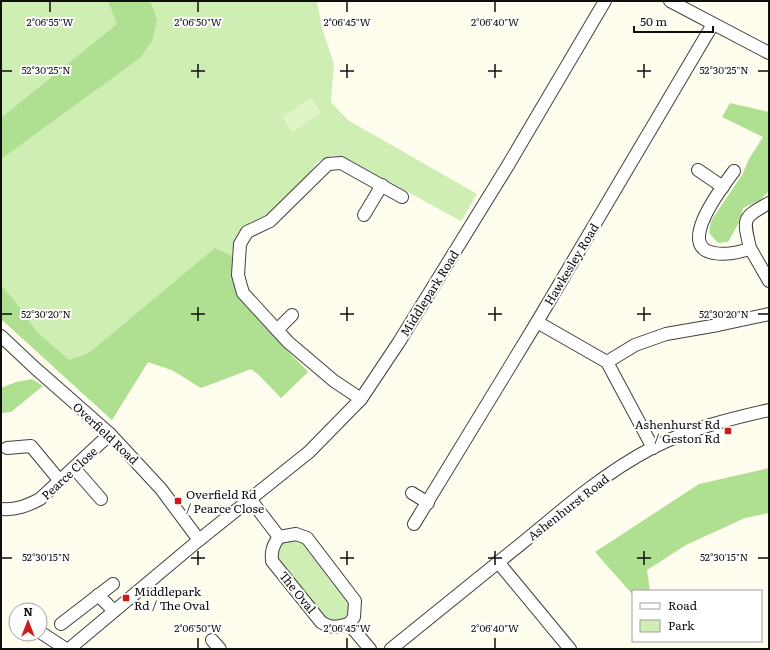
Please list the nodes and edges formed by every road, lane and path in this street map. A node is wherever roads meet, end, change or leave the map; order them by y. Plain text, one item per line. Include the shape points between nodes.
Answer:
1 (605, 1) edge
2 (670, 1) edge
3 (712, 24) junction
4 (769, 53) edge
5 (698, 170) dead end
6 (734, 171) dead end
7 (382, 185) junction
8 (723, 187) junction
9 (402, 197) dead end
10 (769, 203) edge
11 (364, 215) dead end
12 (750, 248) junction
13 (769, 281) edge
14 (769, 314) edge
15 (292, 315) dead end
16 (537, 322) junction
17 (277, 330) junction
18 (1, 336) edge
19 (607, 362) junction
20 (361, 399) junction
21 (769, 410) edge
22 (110, 434) junction
23 (7, 448) dead end
24 (653, 448) junction
25 (74, 468) junction
26 (60, 481) junction
27 (412, 493) dead end
28 (101, 499) dead end
29 (250, 499) junction
30 (428, 503) junction
31 (1, 509) edge
32 (414, 524) dead end
33 (279, 537) junction
34 (199, 540) junction
35 (498, 562) junction
36 (113, 584) dead end
37 (98, 595) junction
38 (114, 611) junction
39 (61, 624) dead end
40 (349, 624) junction
41 (48, 637) edge
42 (67, 649) edge
43 (370, 649) edge
44 (392, 649) edge
45 (570, 649) edge

1 - 20 street, Middlepark Road via 507,167
2 - 3 street
3 - 4 street
3 - 16 street, Hawkesley Road
5 - 8 street
6 - 8 street
7 - 9 street
7 - 11 street
7 - 17 street via 341,163 328,164 270,221 247,232 240,244 238,275 243,293
8 - 12 street via 699,230 701,247 706,252 720,254
10 - 12 street via 752,212 745,222
12 - 13 street
14 - 19 street via 666,334 635,345
15 - 17 street
16 - 19 street
16 - 30 street, Hawkesley Road
17 - 20 street via 334,381
18 - 22 street, Overfield Road
19 - 24 street
20 - 29 street, Middlepark Road via 308,452
21 - 24 street, Ashenhurst Road via 712,424
22 - 25 street, Pearce Close
22 - 34 street, Overfield Road via 161,489
23 - 26 street via 31,446
24 - 35 street, Ashenhurst Road via 620,465
25 - 26 street, Pearce Close
25 - 28 street
26 - 31 street, Pearce Close via 30,505 14,510
27 - 30 street
29 - 33 street
29 - 34 street, Middlepark Road
30 - 32 street, Hawkesley Road
33 - 40 street via 296,534 307,538 355,600 354,617
33 - 40 street, The Oval via 271,552 272,561 321,622 327,626 338,627
34 - 38 street, Middlepark Road
35 - 44 street, Ashenhurst Road
35 - 45 street
36 - 37 street
37 - 38 street
37 - 39 street
38 - 42 street, Middlepark Road
40 - 43 street
41 - 42 street

